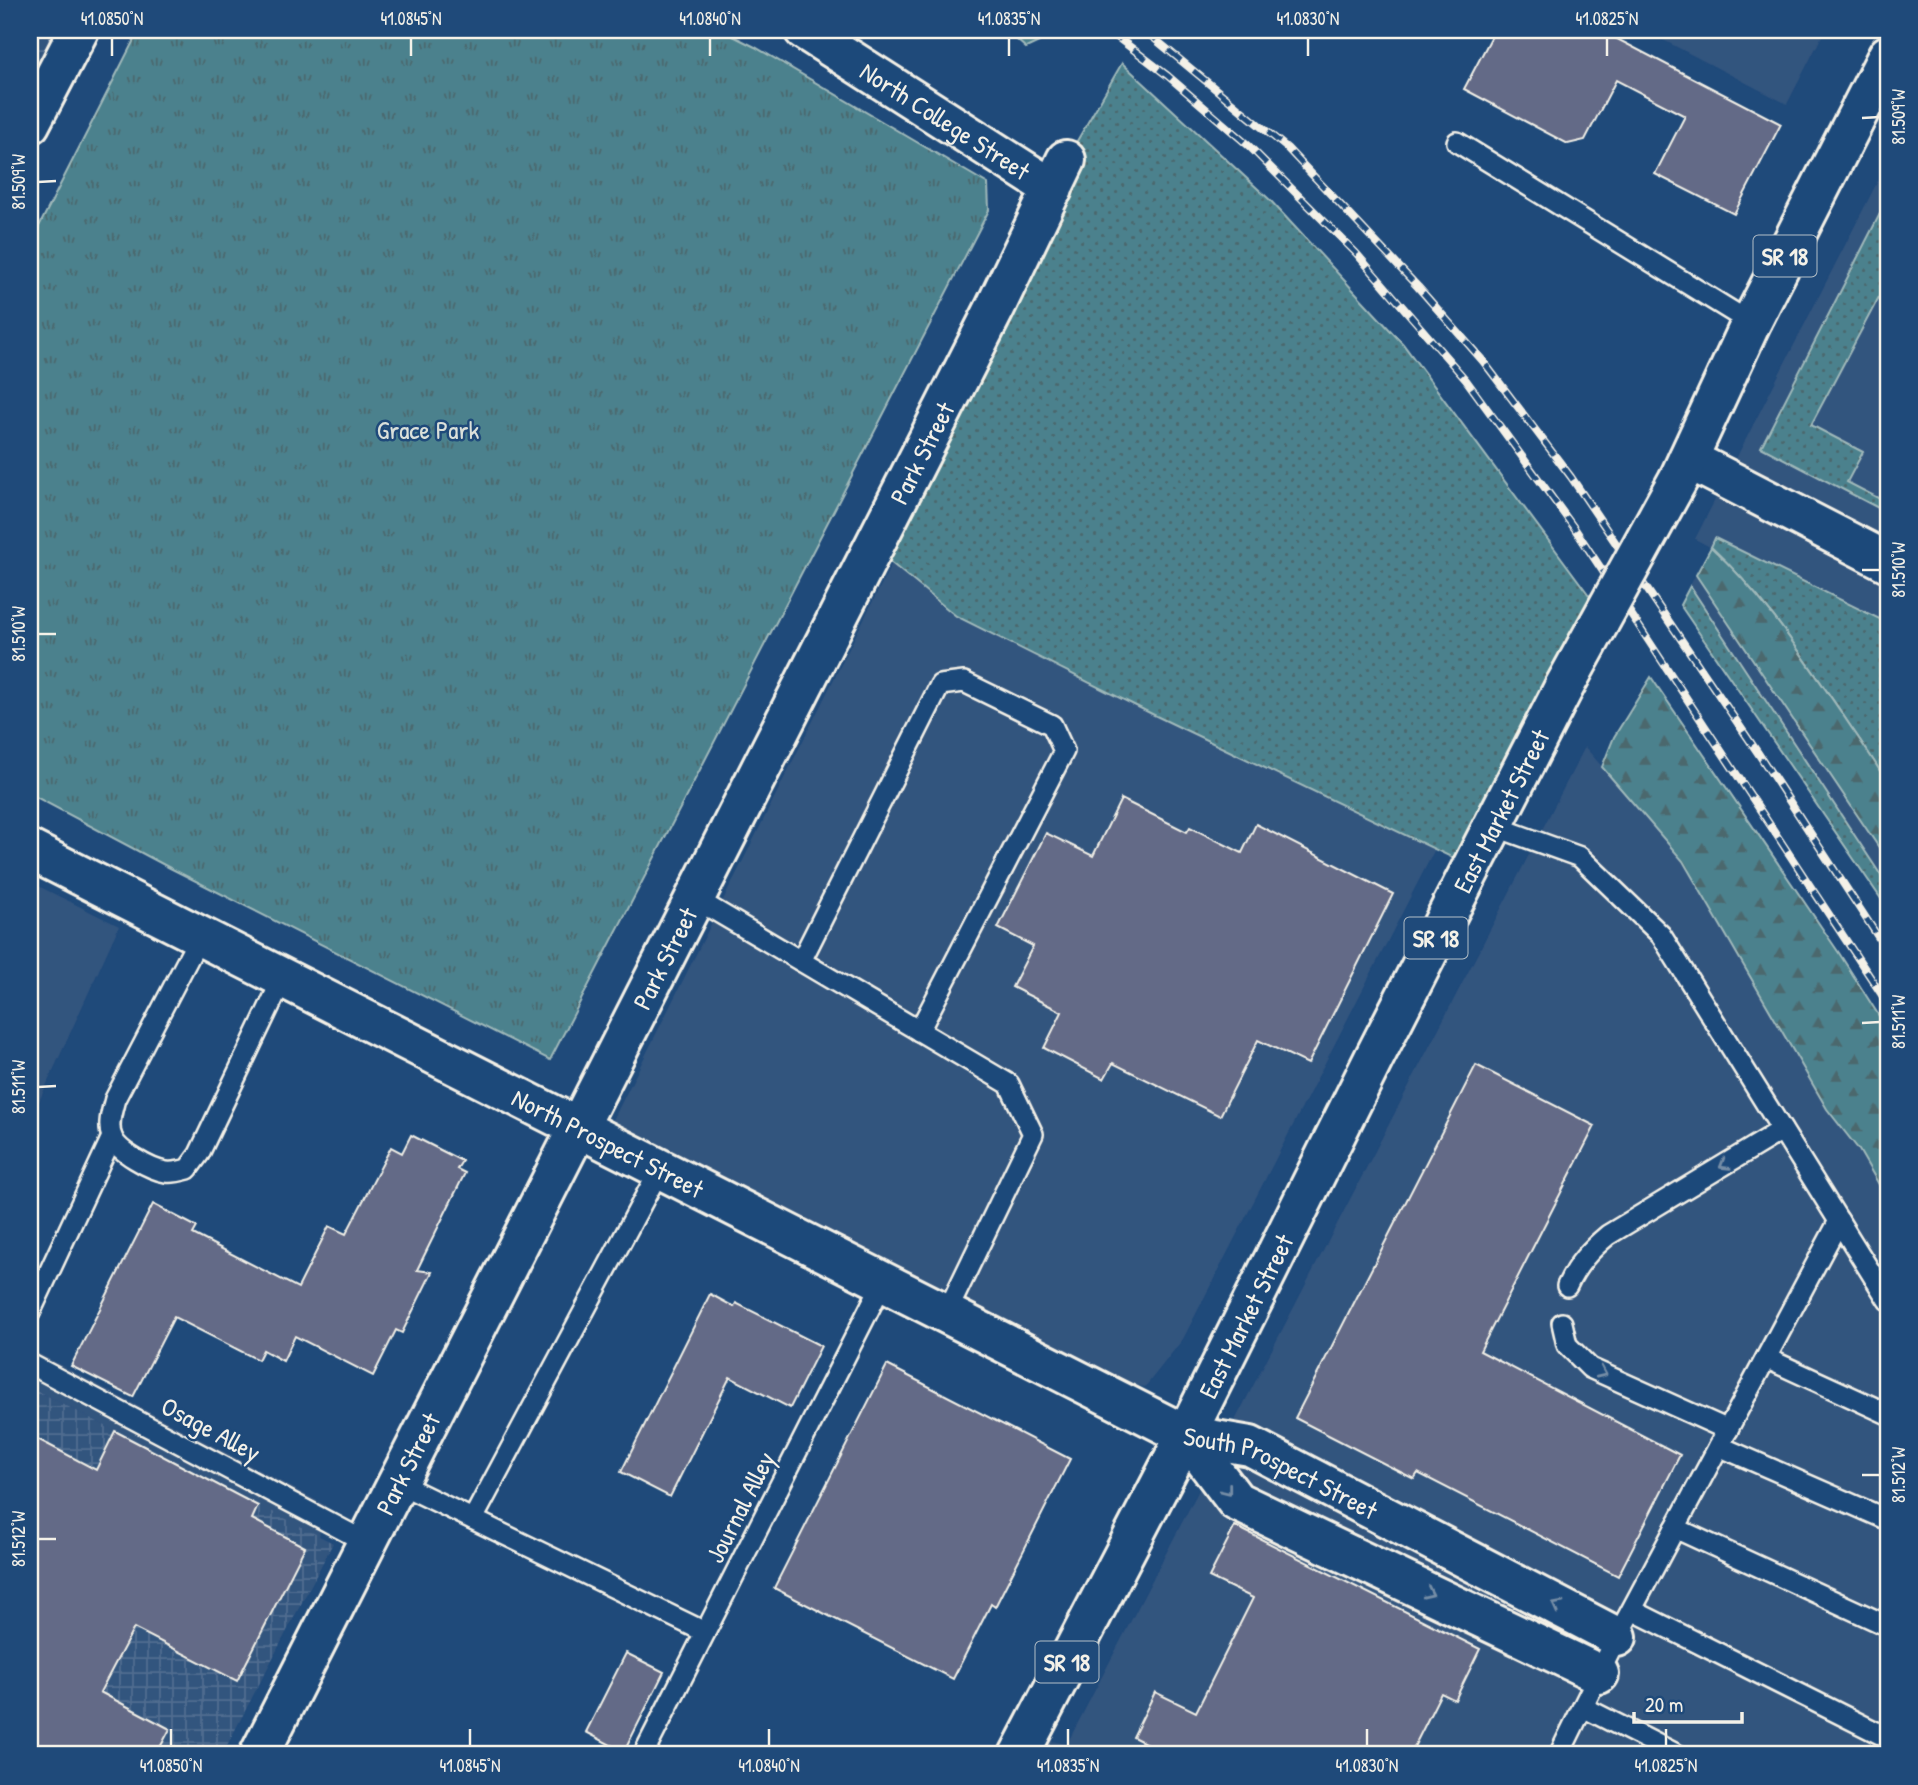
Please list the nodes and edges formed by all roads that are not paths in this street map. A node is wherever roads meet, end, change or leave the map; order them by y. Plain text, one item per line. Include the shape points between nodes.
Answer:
1 (79, 30) edge
2 (804, 30) edge
3 (1888, 55) edge
4 (30, 124) edge
5 (1457, 142) dead end
6 (1059, 175) joint
7 (1751, 323) junction
8 (1684, 469) junction
9 (1888, 562) edge
10 (1494, 826) junction
11 (30, 850) edge
12 (694, 898) junction
13 (200, 936) junction
14 (801, 961) junction
15 (282, 978) junction
16 (919, 1031) junction
17 (578, 1127) junction
18 (1782, 1130) junction
19 (112, 1137) junction
20 (660, 1169) junction
21 (1839, 1222) junction
22 (883, 1282) junction
23 (1567, 1286) dead end
24 (1888, 1300) edge
25 (30, 1313) edge
26 (946, 1314) junction
27 (1562, 1324) dead end
28 (1766, 1357) junction
29 (30, 1364) edge
30 (1888, 1414) edge
31 (1186, 1435) junction
32 (1723, 1438) junction
33 (396, 1482) junction
34 (473, 1519) junction
35 (1888, 1520) edge
36 (1675, 1528) junction
37 (366, 1542) junction
38 (1624, 1623) junction
39 (1888, 1626) edge
40 (705, 1632) junction
41 (1591, 1690) junction
42 (1888, 1738) edge
43 (259, 1755) edge
44 (643, 1755) edge
45 (1019, 1755) edge
46 (1559, 1755) edge
47 (1678, 1755) edge

1 - 4 street
2 - 6 street, North College Street
3 - 7 street, East Market Street / SR 18
5 - 7 lane
6 - 12 street, Park Street
7 - 8 street, East Market Street / SR 18
8 - 9 street
8 - 10 street, East Market Street / SR 18, bridge via 1564,687
10 - 18 lane via 1580,857 1661,934
10 - 31 street, East Market Street / SR 18
11 - 13 street, North Prospect Street
12 - 14 lane
12 - 17 street, Park Street
13 - 15 street, North Prospect Street
13 - 19 lane via 114,1099
14 - 16 lane
14 - 16 lane via 940,685 964,682 1052,725 1064,751
15 - 17 street, North Prospect Street
15 - 19 lane via 188,1169 153,1170
16 - 26 lane via 1009,1084 1033,1134
17 - 20 street, North Prospect Street
17 - 33 street, Park Street
18 - 21 lane
18 -> 23 lane via 1608,1234 1586,1253
19 - 25 lane
20 - 22 street, North Prospect Street
20 - 34 lane
21 - 24 lane
21 - 28 lane
22 - 26 street, North Prospect Street
22 - 40 lane, Journal Alley
26 - 31 street, North Prospect Street
27 -> 32 lane via 1567,1345 1590,1368
28 - 30 lane
28 - 32 lane
29 - 37 lane, Osage Alley
38 -> 31 street, South Prospect Street via 1250,1446
31 -> 41 street, South Prospect Street via 1236,1501
31 - 45 street, East Market Street / SR 18
32 - 35 lane
32 - 36 lane
33 - 34 lane
33 - 37 street, Park Street
34 - 40 lane
36 - 38 lane
36 - 39 lane
37 - 43 street, Park Street
38 - 41 lane
38 - 42 lane
40 - 44 lane, Journal Alley
41 - 46 lane
41 - 47 lane

